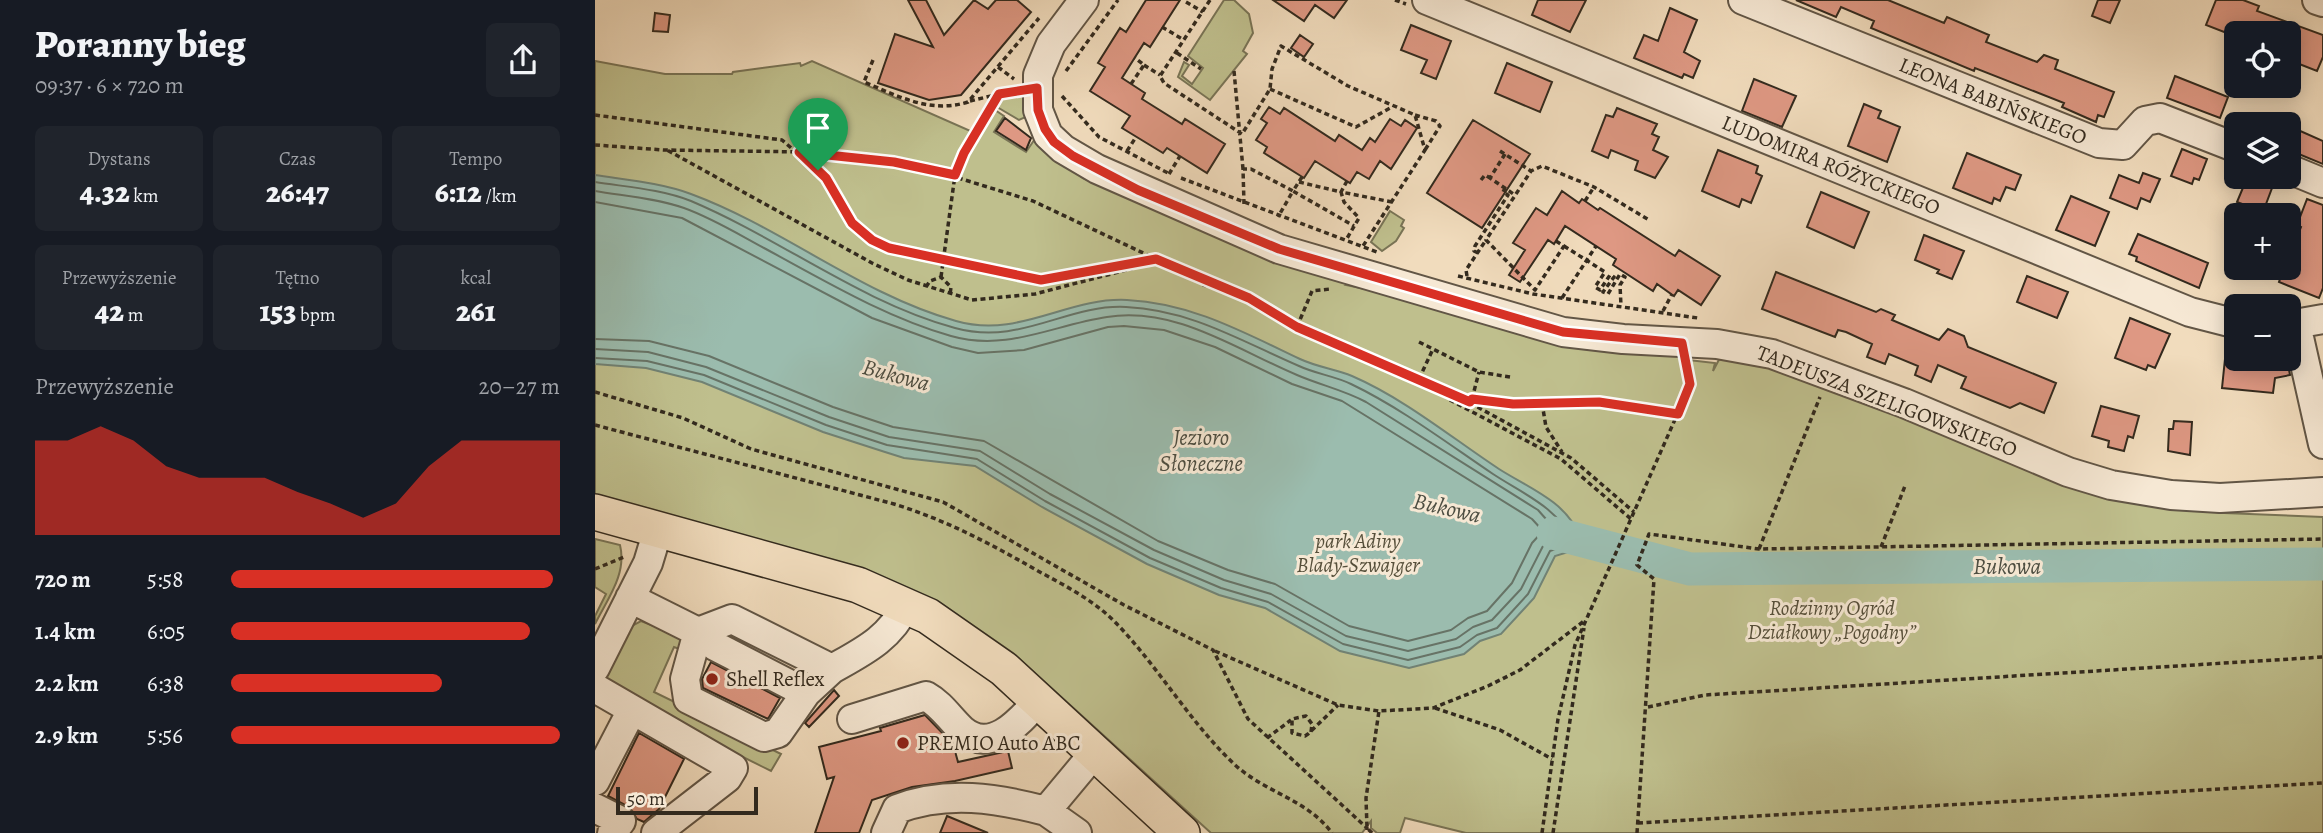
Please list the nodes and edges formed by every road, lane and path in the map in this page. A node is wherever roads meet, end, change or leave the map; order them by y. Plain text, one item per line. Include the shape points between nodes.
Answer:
1 (1084, 0) edge
2 (1118, 0) edge
3 (1210, 0) edge
4 (1427, 0) edge
5 (1743, 0) edge
6 (2317, 0) edge
7 (1187, 2) dead end
8 (2323, 2) edge
9 (1046, 10) dead end
10 (1203, 12) junction
11 (1163, 27) dead end
12 (1184, 40) junction
13 (1176, 52) junction
14 (1135, 58) dead end
15 (873, 60) dead end
16 (1144, 65) junction
17 (998, 67) junction
18 (1201, 69) dead end
19 (1234, 71) dead end
20 (1160, 75) junction
21 (1062, 76) dead end
22 (1131, 84) dead end
23 (1032, 88) junction
24 (1271, 89) junction
25 (999, 94) junction
26 (968, 102) junction
27 (1392, 107) junction
28 (595, 115) edge
29 (1415, 115) junction
30 (1242, 134) junction
31 (1136, 137) dead end
32 (2224, 143) edge
33 (595, 145) edge
34 (667, 150) junction
35 (1425, 150) junction
36 (1128, 151) dead end
37 (1500, 151) dead end
38 (799, 152) junction
39 (1505, 154) junction
40 (1180, 156) dead end
41 (1244, 169) junction
42 (1531, 171) junction
43 (1169, 174) dead end
44 (955, 175) junction
45 (2301, 175) edge
46 (1302, 177) dead end
47 (1490, 178) junction
48 (1481, 180) dead end
49 (1347, 181) dead end
50 (1299, 182) junction
51 (2323, 184) edge
52 (1594, 187) junction
53 (1506, 188) junction
54 (1293, 191) junction
55 (1341, 192) junction
56 (1515, 195) junction
57 (768, 196) dead end
58 (1585, 201) dead end
59 (1392, 202) junction
60 (764, 203) junction
61 (1244, 204) dead end
62 (1278, 217) dead end
63 (1649, 220) dead end
64 (1355, 226) junction
65 (1346, 240) dead end
66 (1486, 240) junction
67 (1556, 241) dead end
68 (1363, 246) dead end
69 (1563, 246) junction
70 (1595, 246) dead end
71 (1478, 253) junction
72 (943, 259) junction
73 (1156, 259) junction
74 (1586, 260) junction
75 (1467, 276) dead end
76 (941, 277) junction
77 (1206, 279) junction
78 (926, 287) junction
79 (1204, 287) dead end
80 (1311, 294) dead end
81 (1672, 294) dead end
82 (950, 295) junction
83 (1562, 298) dead end
84 (1621, 306) dead end
85 (1663, 311) dead end
86 (2224, 321) edge
87 (2303, 323) edge
88 (1297, 327) junction
89 (1419, 342) dead end
90 (1682, 343) junction
91 (1433, 349) junction
92 (1479, 372) junction
93 (1510, 377) dead end
94 (1418, 379) junction
95 (595, 392) edge
96 (1443, 392) junction
97 (1820, 397) dead end
98 (1471, 401) junction
99 (1542, 403) junction
100 (1678, 414) junction
101 (595, 425) edge
102 (1556, 431) dead end
103 (1550, 434) junction
104 (2323, 444) edge
105 (1562, 452) junction
106 (1905, 486) dead end
107 (2323, 492) edge
108 (595, 512) edge
109 (1634, 512) junction
110 (1631, 519) junction
111 (658, 530) junction
112 (2323, 540) edge
113 (1881, 547) junction
114 (1759, 549) junction
115 (626, 556) dead end
116 (595, 569) edge
117 (630, 598) junction
118 (906, 606) junction
119 (1586, 620) junction
120 (705, 630) junction
121 (1213, 650) junction
122 (2323, 657) edge
123 (595, 668) edge
124 (818, 681) junction
125 (595, 688) edge
126 (1039, 700) junction
127 (1338, 705) junction
128 (1648, 707) junction
129 (1433, 708) junction
130 (632, 710) junction
131 (1379, 711) junction
132 (852, 719) dead end
133 (1292, 719) junction
134 (1311, 732) junction
135 (1267, 738) junction
136 (1096, 751) junction
137 (1553, 759) junction
138 (1124, 777) junction
139 (595, 781) edge
140 (2323, 783) edge
141 (595, 808) edge
142 (1046, 811) junction
143 (1638, 823) junction
144 (626, 829) edge
145 (1367, 831) edge
146 (656, 833) edge
147 (886, 833) edge
148 (1077, 833) edge
149 (1182, 833) edge
150 (1192, 833) edge
151 (1332, 833) edge
152 (1372, 833) edge
153 (1542, 833) edge
154 (1553, 833) edge
155 (1637, 833) edge

1 - 23 street, TADEUSZA SZELIGOWSKIEGO via 1044,58
2 - 21 path
3 - 10 path
4 - 86 street, LUDOMIRA RÓŻYCKIEGO via 2190,312
5 - 32 street, LEONA BABIŃSKIEGO via 2099,143 2123,145 2145,121 2160,118
6 - 8 street
7 - 10 path
9 - 17 path
10 - 12 path
11 - 12 path
12 - 13 path
13 - 18 path
13 - 20 path
14 - 16 path
15 - 26 path via 864,82 921,105 952,107
16 - 20 path
16 - 22 path
17 - 23 path
17 - 26 path
19 - 30 path
20 - 30 path via 1164,83
23 - 25 path
23 - 90 street, TADEUSZA SZELIGOWSKIEGO via 1045,129 1073,156 1138,190 1279,249 1563,332
24 - 27 path via 1356,127
24 - 27 path via 1272,69 1281,46
24 - 30 path
25 - 26 path
25 - 44 path
27 - 29 path
28 - 38 path via 765,135
29 - 35 path
29 - 35 path via 1440,126
30 - 41 path
31 - 36 path
33 - 34 path
34 - 38 path
34 - 60 path
35 - 59 path
37 - 39 path
38 - 44 path via 894,162
38 - 72 path via 826,178 845,214 861,232 889,248
39 - 42 path
39 - 47 path
40 - 43 path
41 - 54 path
41 - 61 path
42 - 52 path via 1550,167
42 - 56 path
44 - 72 path
44 - 73 path via 1033,201
45 - 51 street
46 - 50 path
47 - 48 path via 1485,175
47 - 53 path
49 - 55 path
50 - 54 path
50 - 55 path
52 - 58 path
52 - 63 path
53 - 56 path
53 - 71 path via 1503,192 1508,195 1475,246
54 - 62 path
54 - 64 path
55 - 59 path
55 - 64 path via 1360,218
56 - 66 path
57 - 60 path
59 - 68 path
60 - 78 path via 833,244
64 - 65 path
66 - 69 path via 1534,292
66 - 71 path
67 - 69 path
69 - 74 path
70 - 74 path
71 - 75 path
72 - 73 path via 1041,280
72 - 76 path
73 - 77 path
73 - 82 path via 1035,294 972,300
74 - 83 path
74 - 84 path via 1605,272 1595,287 1600,290 1611,275 1614,277 1604,292 1608,294 1620,274 1626,275 1620,285
76 - 78 path
76 - 82 path via 951,287
77 - 79 path
77 - 88 path
78 - 82 path
80 - 88 path
81 - 85 path
87 - 104 street
88 - 94 path
89 - 91 path
90 - 100 path via 1690,384
90 - 107 street, TADEUSZA SZELIGOWSKIEGO via 1728,345 1772,354 2111,485 2220,498
91 - 92 path
91 - 94 path
92 - 93 path
92 - 98 path
94 - 96 path
95 - 121 path via 683,418 751,449 943,502
96 - 98 path
96 - 110 path via 1447,399 1560,459
97 - 114 path
98 - 99 path
98 - 105 path
99 - 100 path via 1599,402
99 - 103 path
100 - 109 path
101 - 151 path via 894,504 935,517 1007,554 1097,607 1140,650 1233,763 1257,782 1310,810
102 - 103 path
103 - 105 path
105 - 109 path
106 - 113 path
108 - 111 main road
109 - 110 path
110 - 119 path
111 - 117 street
111 - 118 main road via 858,585
112 - 113 path
113 - 114 path
114 - 128 path via 1649,534 1637,565 1654,579
115 - 116 path
117 - 120 street
117 - 123 street
118 - 124 street via 899,621 877,644
118 - 126 main road via 963,638
119 - 129 path via 1520,670
119 - 137 path via 1565,678
119 - 154 path
120 - 124 street via 715,646
120 - 124 street via 685,679 688,699 764,737 778,733
121 - 127 path
121 - 135 path via 1241,709
122 - 128 path via 1705,695
125 - 130 street
126 - 132 street via 990,740 963,730 926,696
126 - 136 main road
127 - 131 path
127 - 134 path
128 - 143 path
129 - 131 path
129 - 137 path via 1500,730
130 - 139 street
130 - 146 street via 733,768 727,779
131 - 145 path via 1366,798
133 - 134 path via 1306,716
133 - 134 path via 1294,735
133 - 135 path
135 - 145 path
136 - 138 main road
136 - 142 street
137 - 153 path
138 - 149 main road
138 - 150 main road
140 - 143 path
141 - 144 street
142 - 147 street via 994,798 912,803 897,809
142 - 148 street
143 - 155 path
145 - 152 path

